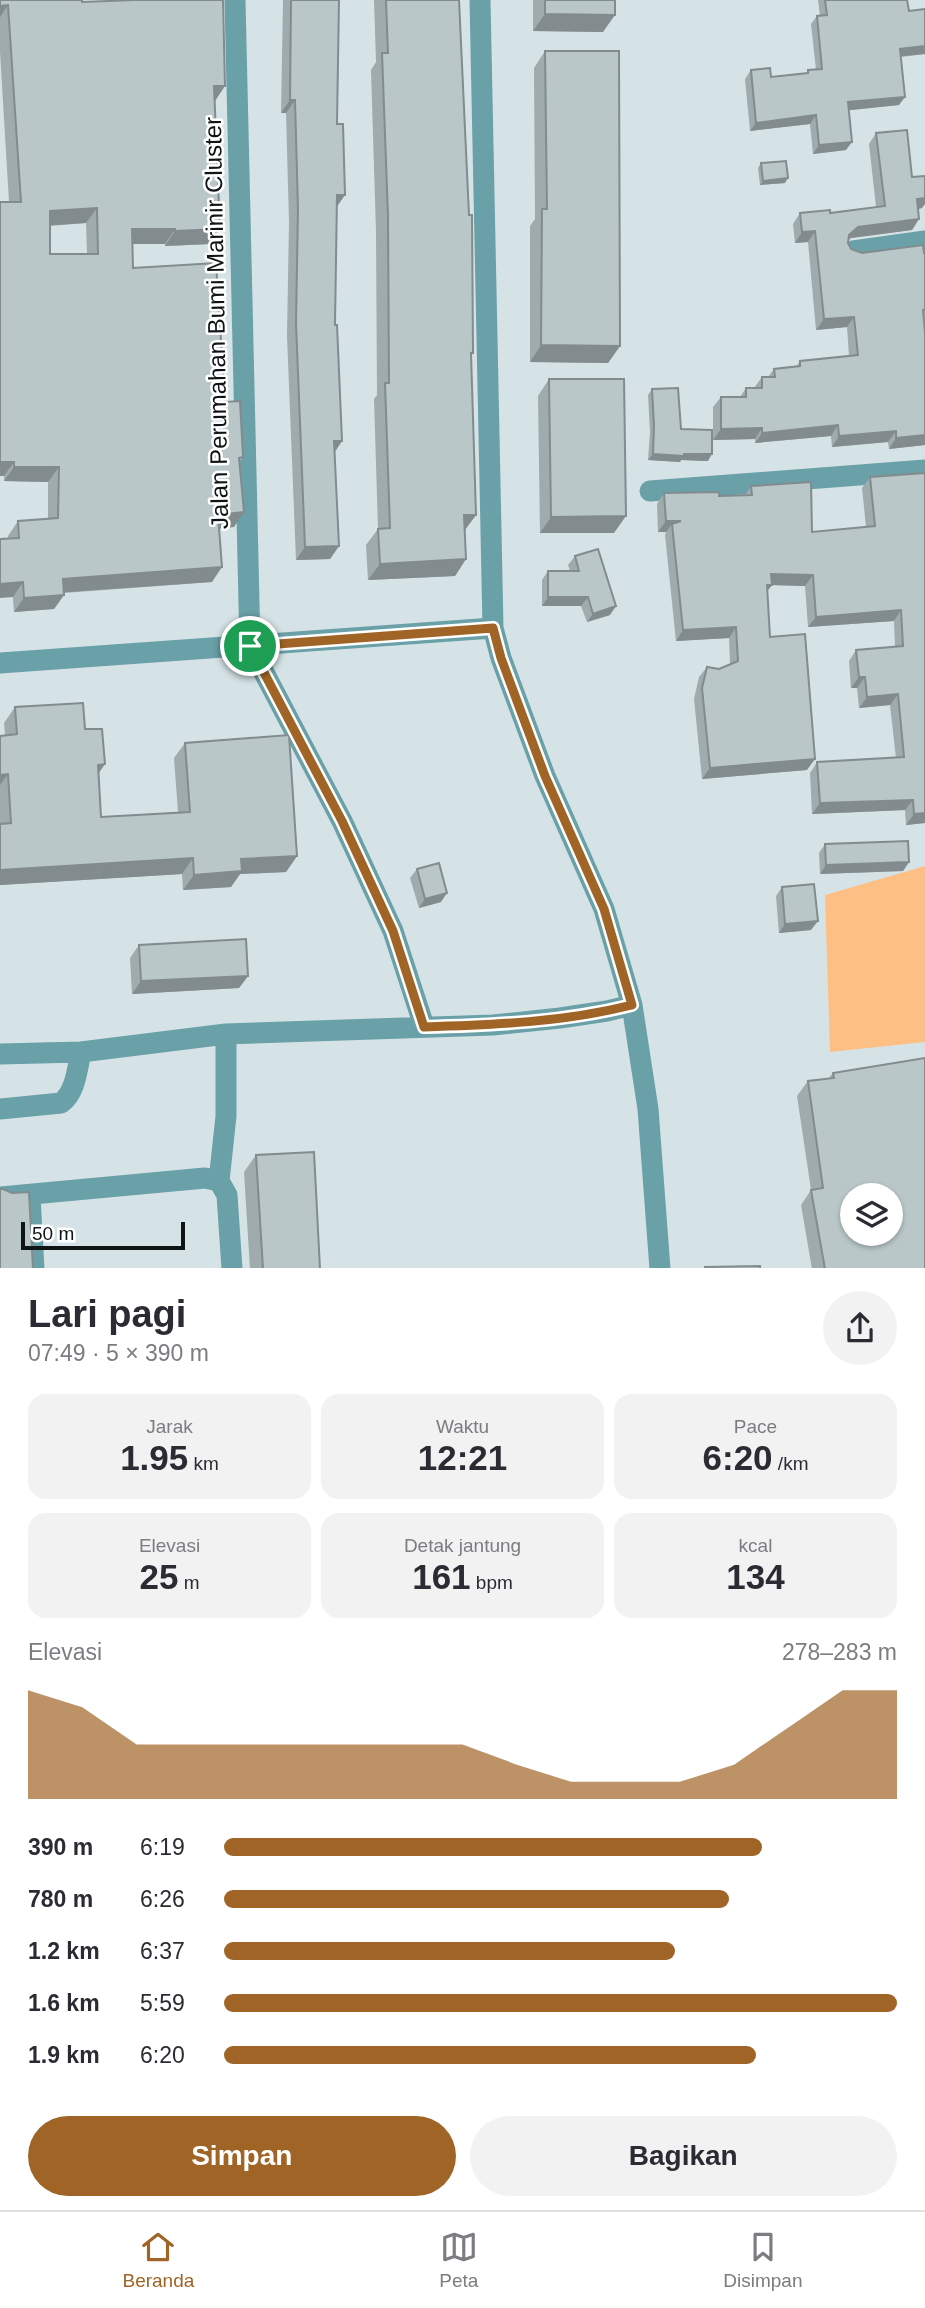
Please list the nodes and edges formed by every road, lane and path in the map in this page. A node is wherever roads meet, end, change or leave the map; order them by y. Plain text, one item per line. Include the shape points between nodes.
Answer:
1 (235, 0) edge
2 (480, 0) edge
3 (925, 241) edge
4 (853, 251) edge
5 (925, 470) edge
6 (650, 491) dead end
7 (493, 628) junction
8 (250, 646) junction
9 (0, 663) edge
10 (632, 1005) junction
11 (424, 1027) junction
12 (226, 1034) junction
13 (82, 1052) junction
14 (0, 1054) edge
15 (0, 1109) edge
16 (219, 1181) junction
17 (30, 1195) junction
18 (0, 1197) edge
19 (34, 1268) edge
20 (232, 1268) edge
21 (660, 1268) edge

1 - 8 street, Jalan Perumahan Bumi Marinir Cluster
2 - 7 street
3 - 4 street
5 - 6 street
7 - 8 street
7 - 10 street via 545,776 604,909
8 - 9 street
8 - 11 street, Jalan Perumahan Bumi Marinir Cluster via 342,821 393,931
10 - 11 street via 560,1018
10 - 21 street via 648,1109
11 - 12 street
12 - 13 street
12 - 16 street via 226,1116
13 - 14 street
13 - 15 street via 68,1099
16 - 17 street via 205,1178
16 - 20 street via 227,1195
17 - 18 street
17 - 19 street

